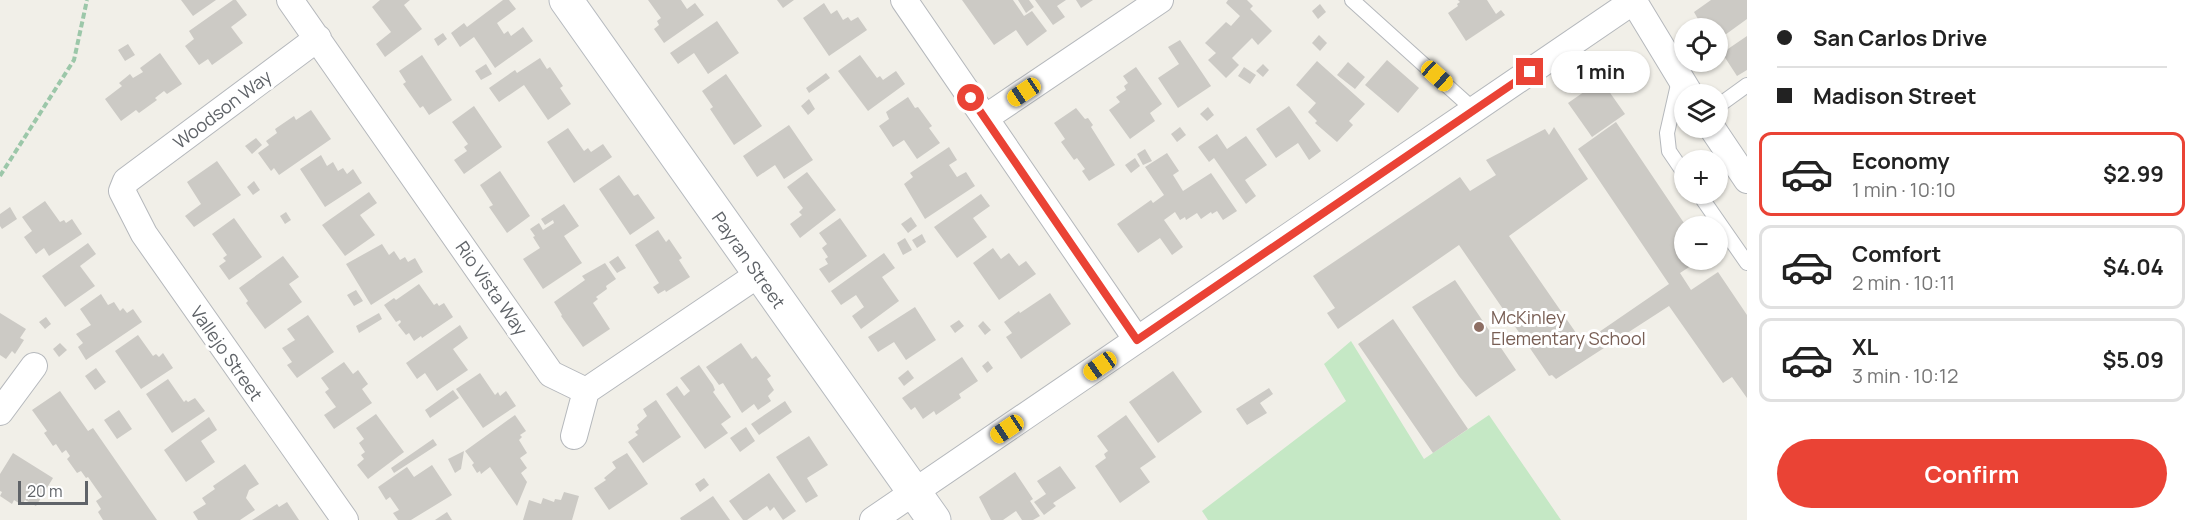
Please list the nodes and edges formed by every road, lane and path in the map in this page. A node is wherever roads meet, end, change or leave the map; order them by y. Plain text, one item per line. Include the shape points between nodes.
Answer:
1 (87, 0) edge
2 (290, 0) edge
3 (566, 0) edge
4 (904, 0) edge
5 (1160, 0) edge
6 (1352, 0) edge
7 (1634, 0) edge
8 (318, 38) junction
9 (1683, 84) edge
10 (1747, 85) edge
11 (1728, 99) edge
12 (1474, 110) junction
13 (1674, 115) edge
14 (985, 118) junction
15 (1719, 138) edge
16 (1674, 158) edge
17 (0, 176) edge
18 (1747, 180) edge
19 (126, 181) joint
20 (1706, 204) edge
21 (1747, 263) edge
22 (759, 274) junction
23 (1137, 340) junction
24 (34, 366) dead end
25 (586, 391) junction
26 (0, 412) edge
27 (574, 436) dead end
28 (914, 492) junction
29 (345, 520) edge
30 (873, 520) edge
31 (934, 520) edge

1 - 17 path via 74,60
2 - 8 street, Rio Vista Way
3 - 22 main road, Payran Street
4 - 14 street
5 - 14 street
6 - 12 lane
7 - 9 street
7 - 12 street
8 - 19 street, Woodson Way
8 - 25 street, Rio Vista Way via 551,374
10 - 11 lane
12 - 23 street
13 - 16 lane via 1667,133
14 - 23 street
15 - 18 street
19 - 29 street, Vallejo Street via 122,192 144,234
20 - 21 lane
22 - 25 street
22 - 28 main road, Payran Street
23 - 28 street
24 - 26 street
25 - 27 street
28 - 30 street
28 - 31 main road, Payran Street

